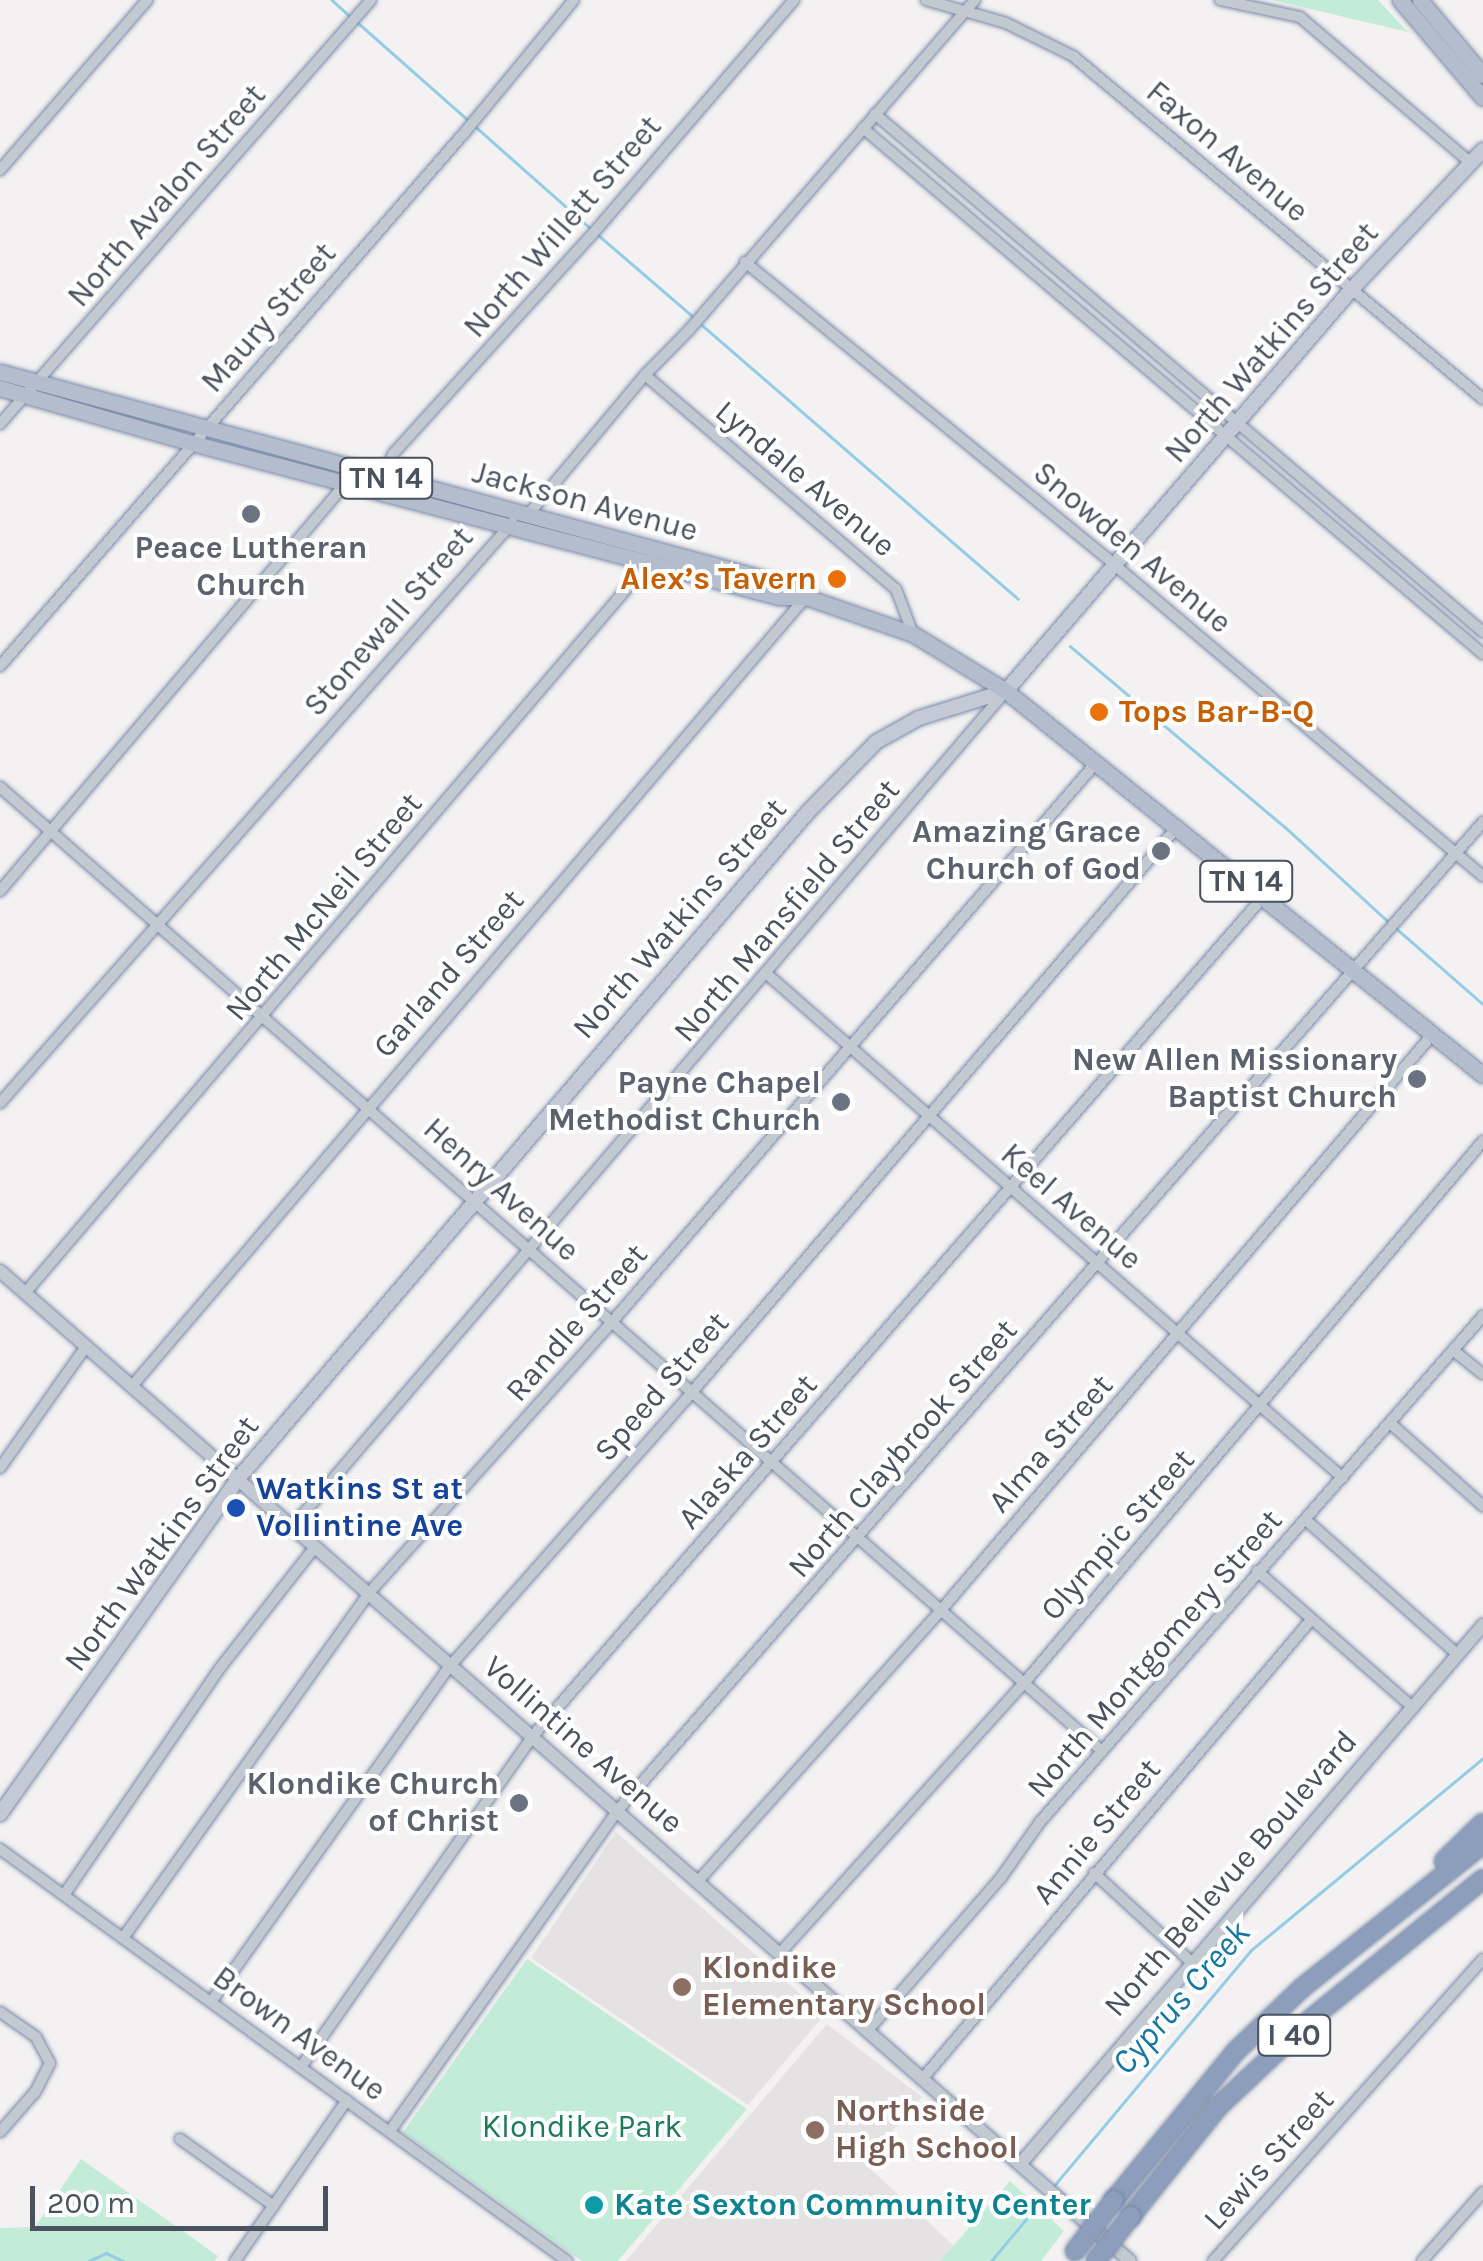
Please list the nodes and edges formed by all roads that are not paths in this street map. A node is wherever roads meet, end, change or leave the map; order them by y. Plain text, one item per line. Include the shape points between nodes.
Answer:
1 (147, 0) edge
2 (371, 0) edge
3 (574, 0) edge
4 (794, 0) edge
5 (926, 0) edge
6 (975, 0) edge
7 (1220, 0) edge
8 (1400, 0) edge
9 (1420, 0) edge
10 (966, 10) junction
11 (1483, 75) edge
12 (1483, 98) edge
13 (875, 114) junction
14 (863, 128) junction
15 (1483, 150) edge
16 (1471, 163) junction
17 (0, 170) edge
18 (1028, 247) junction
19 (1018, 260) junction
20 (1045, 261) junction
21 (745, 262) junction
22 (1034, 273) junction
23 (1352, 289) junction
24 (0, 372) edge
25 (645, 375) junction
26 (0, 388) edge
27 (31, 388) junction
28 (1483, 400) edge
29 (0, 424) edge
30 (1237, 424) junction
31 (208, 426) junction
32 (1226, 437) junction
33 (192, 443) junction
34 (357, 470) junction
35 (346, 484) junction
36 (381, 484) junction
37 (530, 515) junction
38 (508, 526) junction
39 (654, 557) junction
40 (1117, 566) junction
41 (1414, 574) junction
42 (1404, 587) junction
43 (806, 597) junction
44 (1483, 632) edge
45 (913, 634) junction
46 (1483, 654) edge
47 (0, 666) edge
48 (1006, 691) junction
49 (1096, 763) junction
50 (0, 787) edge
51 (1483, 822) edge
52 (1178, 826) junction
53 (51, 832) junction
54 (1456, 853) junction
55 (1483, 876) edge
56 (0, 890) edge
57 (1264, 895) junction
58 (156, 923) junction
59 (1353, 968) junction
60 (766, 974) junction
61 (264, 1017) junction
62 (1432, 1034) junction
63 (848, 1049) junction
64 (1483, 1075) edge
65 (0, 1103) edge
66 (369, 1106) junction
67 (928, 1118) junction
68 (1483, 1142) edge
69 (1010, 1188) junction
70 (476, 1198) junction
71 (530, 1250) junction
72 (1097, 1262) junction
73 (0, 1272) edge
74 (25, 1293) junction
75 (1483, 1316) edge
76 (611, 1323) junction
77 (1180, 1334) junction
78 (85, 1348) junction
79 (1453, 1350) junction
80 (1483, 1374) edge
81 (132, 1386) junction
82 (692, 1392) junction
83 (1262, 1406) junction
84 (1390, 1423) junction
85 (772, 1463) junction
86 (0, 1468) edge
87 (1343, 1478) junction
88 (237, 1480) junction
89 (1483, 1506) edge
90 (1306, 1520) junction
91 (292, 1526) junction
92 (859, 1538) junction
93 (315, 1547) junction
94 (1257, 1571) junction
95 (368, 1594) junction
96 (942, 1610) junction
97 (1310, 1621) junction
98 (1483, 1625) edge
99 (1457, 1654) junction
100 (450, 1666) junction
101 (1025, 1682) junction
102 (1412, 1706) junction
103 (531, 1738) junction
104 (1102, 1751) junction
105 (618, 1811) junction
106 (0, 1814) edge
107 (1483, 1823) edge
108 (1483, 1841) edge
109 (0, 1849) edge
110 (1094, 1873) junction
111 (1483, 1879) edge
112 (699, 1880) junction
113 (64, 1895) junction
114 (1392, 1914) junction
115 (123, 1938) junction
116 (781, 1952) junction
117 (1483, 1959) edge
118 (1190, 1962) junction
119 (212, 2002) junction
120 (0, 2012) edge
121 (870, 2029) junction
122 (302, 2067) junction
123 (924, 2076) junction
124 (347, 2100) junction
125 (390, 2131) junction
126 (0, 2132) edge
127 (180, 2139) dead end
128 (1022, 2162) junction
129 (1483, 2192) edge
130 (274, 2206) junction
131 (1071, 2256) edge
132 (234, 2261) edge
133 (567, 2261) edge
134 (1096, 2261) edge
135 (1130, 2261) edge
136 (1213, 2261) edge
137 (1422, 2261) edge

1 - 17 street
2 - 27 street, North Avalon Street
3 - 31 street, Maury Street
4 - 36 street, North Willett Street via 393,454
5 - 10 street, Faxon Avenue
6 - 10 street, Stonewall Street
7 - 16 street via 1300,16
8 - 12 main road
9 - 11 main road
10 - 13 street, Stonewall Street
10 - 23 street, Faxon Avenue via 1073,56
13 - 14 street, Stonewall Street
13 - 18 street
14 - 19 street
14 - 21 street, Stonewall Street
15 - 16 main road, North Watkins Street
16 - 23 main road, North Watkins Street
18 - 19 street
18 - 20 street
19 - 22 street
20 - 22 street
20 - 30 street
21 - 25 street, Stonewall Street
21 - 40 street, Snowden Avenue
22 - 32 street
23 - 28 street, Faxon Avenue
23 - 30 main road, North Watkins Street
24 - 27 main road, Jackson Avenue / TN 14
25 - 37 street, Stonewall Street
25 - 45 street, Lyndale Avenue via 896,589
26 - 27 main road, Jackson Avenue / TN 14
27 - 29 street, North Avalon Street
27 - 31 main road, Jackson Avenue / TN 14
27 - 33 main road, Jackson Avenue / TN 14
30 - 32 main road, North Watkins Street
30 - 41 street
31 - 33 street, Maury Street
31 - 34 main road, Jackson Avenue / TN 14
32 - 40 main road, North Watkins Street
32 - 42 street
33 - 35 main road, Jackson Avenue / TN 14
33 - 47 street, Maury Street
34 - 35 street
34 - 36 main road, Jackson Avenue / TN 14
35 - 36 main road, Jackson Avenue / TN 14
35 - 53 street
36 - 37 main road, Jackson Avenue / TN 14
36 - 38 main road, Jackson Avenue / TN 14
37 - 38 street, Stonewall Street
37 - 39 main road, Jackson Avenue / TN 14
38 - 39 main road, Jackson Avenue / TN 14
38 - 58 street, Stonewall Street
39 - 43 main road, Jackson Avenue / TN 14 via 784,584
39 - 61 street, North McNeil Street
40 - 48 main road, North Watkins Street
40 - 54 street, Snowden Avenue
41 - 42 street
41 - 44 street
42 - 46 street
43 - 45 main road, Jackson Avenue / TN 14
43 - 66 street, Garland Street
45 - 48 main road, Jackson Avenue / TN 14
48 - 49 main road, Jackson Avenue / TN 14
48 - 60 street, North Mansfield Street
48 - 70 main road, North Watkins Street via 920,718 876,742 807,813
49 - 52 main road, Jackson Avenue / TN 14
49 - 63 street, Randle Street
50 - 53 street, Henry Avenue
51 - 54 street, North Claybrook Street
52 - 57 main road, Jackson Avenue / TN 14
52 - 67 street, Speed Street
53 - 56 street
53 - 58 street, Henry Avenue
54 - 55 street, Snowden Avenue
54 - 59 street, North Claybrook Street
57 - 59 main road, Jackson Avenue / TN 14
57 - 69 street, Alaska Street
58 - 61 street, Henry Avenue
58 - 65 street, Stonewall Street
59 - 62 main road, Jackson Avenue / TN 14
59 - 72 street, North Claybrook Street
60 - 63 street, Keel Avenue
60 - 71 street, North Mansfield Street
61 - 66 street, Henry Avenue
61 - 74 street, North McNeil Street
62 - 64 main road, Jackson Avenue / TN 14
62 - 77 street, Alma Street
63 - 67 street, Keel Avenue
63 - 76 street, Randle Street
66 - 70 street, Henry Avenue
66 - 81 street, Garland Street
67 - 69 street, Keel Avenue
67 - 82 street, Speed Street
68 - 83 street, Olympic Street
69 - 72 street, Keel Avenue
69 - 85 street, Alaska Street
70 - 71 street, Henry Avenue
70 - 88 main road, North Watkins Street
71 - 76 street, Henry Avenue
71 - 91 street, North Mansfield Street
72 - 77 street, Keel Avenue
72 - 92 street, North Claybrook Street
73 - 74 street, Vollintine Avenue
74 - 78 street, Vollintine Avenue
75 - 79 street, North Montgomery Street
76 - 82 street, Henry Avenue
76 - 95 street, Randle Street
77 - 83 street, Keel Avenue
77 - 96 street, Alma Street
78 - 81 street, Vollintine Avenue
78 - 86 street
79 - 80 street
79 - 84 street, North Montgomery Street
81 - 88 street, Vollintine Avenue
82 - 85 street, Henry Avenue
82 - 100 street, Speed Street
83 - 87 street, Keel Avenue
83 - 101 street, Olympic Street
84 - 87 street, North Montgomery Street
84 - 89 street
85 - 92 street, Henry Avenue
85 - 103 street, Alaska Street
87 - 90 street, North Montgomery Street
88 - 91 street, Vollintine Avenue
88 - 106 main road, North Watkins Street
90 - 94 street, North Montgomery Street
90 - 99 street
91 - 93 street, Vollintine Avenue
92 - 96 street, Henry Avenue
92 - 105 street, North Claybrook Street
93 - 95 street, Vollintine Avenue
93 - 113 street via 220,1668
94 - 97 street
94 - 104 street, North Montgomery Street
95 - 100 street, Vollintine Avenue
95 - 115 street, Randle Street
96 - 101 street, Henry Avenue
96 - 112 street, Alma Street
97 - 102 street
97 - 110 street, Annie Street
98 - 99 street, North Bellevue Boulevard
99 - 102 street, North Bellevue Boulevard
100 - 103 street, Vollintine Avenue
100 - 119 street, Speed Street
101 - 104 street, Henry Avenue
101 - 116 street, Olympic Street
102 - 118 street, North Bellevue Boulevard
103 - 105 street, Vollintine Avenue
103 - 122 street, Alaska Street
104 - 121 street, North Montgomery Street
105 - 112 street, Vollintine Avenue
105 - 125 street, North Claybrook Street
107 - 114 highway
108 - 114 highway, I 40
109 - 113 street, Brown Avenue
110 - 118 street
110 - 123 street, Annie Street
111 - 134 highway, I 40, bridge via 1312,2018 1218,2107
112 - 116 street, Vollintine Avenue
113 - 115 street, Brown Avenue
114 - 131 highway, I 40, bridge via 1236,2051
115 - 119 street, Brown Avenue
116 - 121 street, Vollintine Avenue
117 - 136 street, Lewis Street
118 - 128 street, North Bellevue Boulevard
119 - 122 street, Brown Avenue
120 - 126 street via 36,2037 50,2063
121 - 123 street, Vollintine Avenue
122 - 124 street, Brown Avenue
123 - 128 street, Vollintine Avenue
124 - 125 street, Brown Avenue
124 - 130 street
125 - 133 street, Brown Avenue
127 - 130 street
128 - 135 street, Vollintine Avenue
129 - 137 street
130 - 132 street

